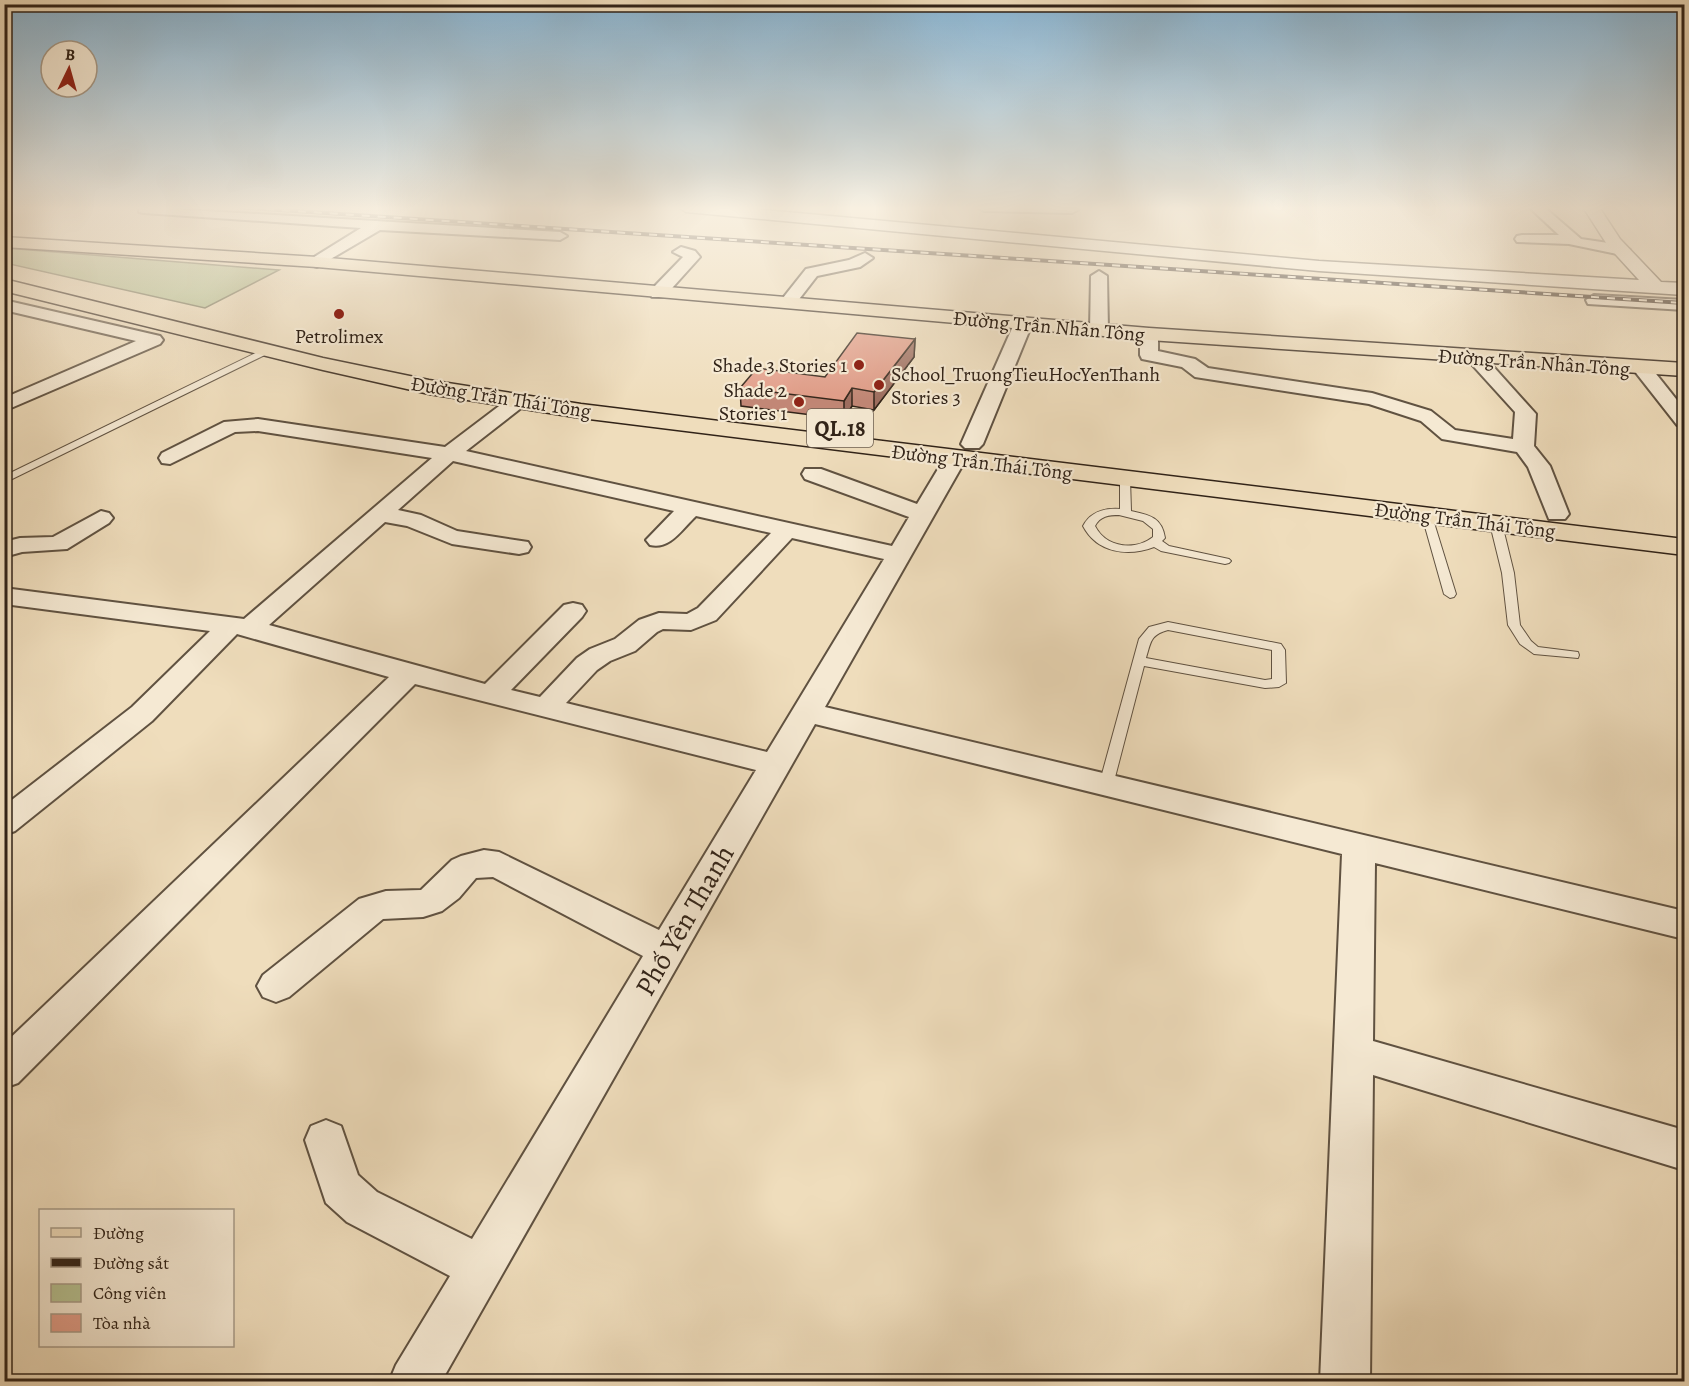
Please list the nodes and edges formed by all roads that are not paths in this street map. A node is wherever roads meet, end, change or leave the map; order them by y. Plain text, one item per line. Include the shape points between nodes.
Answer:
1 (423, 272) edge
2 (678, 272) edge
3 (814, 272) edge
4 (1410, 272) edge
5 (1641, 272) edge
6 (4, 274) edge
7 (1099, 276) dead end
8 (4, 285) edge
9 (1654, 287) junction
10 (1684, 289) edge
11 (658, 293) junction
12 (1594, 300) dead end
13 (787, 303) junction
14 (4, 305) edge
15 (1684, 306) edge
16 (1023, 324) junction
17 (1099, 330) junction
18 (1149, 334) junction
19 (268, 350) junction
20 (1475, 358) junction
21 (1642, 369) junction
22 (1684, 370) edge
23 (518, 401) junction
24 (8, 402) edge
25 (717, 421) junction
26 (1683, 431) edge
27 (1524, 447) junction
28 (964, 451) junction
29 (449, 454) junction
30 (170, 458) dead end
31 (813, 474) dead end
32 (1125, 479) junction
33 (4, 480) edge
34 (692, 507) junction
35 (1126, 512) junction
36 (381, 514) junction
37 (923, 514) junction
38 (1557, 514) junction
39 (1427, 516) junction
40 (101, 518) dead end
41 (1496, 524) junction
42 (788, 530) junction
43 (1671, 536) edge
44 (658, 540) dead end
45 (1155, 542) junction
46 (519, 547) dead end
47 (4, 550) edge
48 (899, 555) junction
49 (1225, 561) dead end
50 (1450, 594) dead end
51 (4, 596) edge
52 (573, 611) dead end
53 (240, 627) junction
54 (1573, 655) dead end
55 (1140, 661) junction
56 (409, 674) junction
57 (491, 694) junction
58 (547, 707) junction
59 (807, 712) junction
60 (776, 765) junction
61 (1106, 785) junction
62 (4, 823) edge
63 (1359, 846) junction
64 (1684, 926) edge
65 (666, 951) junction
66 (276, 986) dead end
67 (1353, 1053) junction
68 (4, 1070) edge
69 (326, 1140) dead end
70 (1684, 1150) edge
71 (480, 1267) junction
72 (413, 1382) edge
73 (1345, 1382) edge

1 - 11 main road, Đường Trần Nhân Tông
2 - 11 street
3 - 13 street
4 - 9 street
5 - 9 street
6 - 25 main road, Đường Trần Thái Tông / QL.18 via 441,375
7 - 17 street
8 - 19 main road, Đường Trần Thái Tông / QL.18
9 - 10 street
11 - 13 main road, Đường Trần Nhân Tông
12 - 15 street
13 - 16 main road, Đường Trần Nhân Tông
14 - 24 street via 154,340
16 - 17 main road, Đường Trần Nhân Tông
16 - 28 street, Phố Yên Thanh
17 - 18 main road, Đường Trần Nhân Tông
18 - 20 main road, Đường Trần Nhân Tông
18 - 27 street via 1149,355 1188,363 1202,373 1368,400 1427,416 1449,435
19 - 23 main road, Đường Trần Thái Tông / QL.18 via 429,387
19 - 33 lane
20 - 21 main road, Đường Trần Nhân Tông
20 - 27 street via 1526,414
21 - 22 main road, Đường Trần Nhân Tông
21 - 26 street
23 - 25 main road, Đường Trần Thái Tông / QL.18
23 - 29 street
25 - 28 main road, Đường Trần Thái Tông / QL.18
27 - 38 street via 1539,466
28 - 32 main road, Đường Trần Thái Tông / QL.18
28 - 37 street, Phố Yên Thanh
28 - 38 main road, Đường Trần Thái Tông / QL.18
29 - 30 street via 243,424 217,432
29 - 34 street
29 - 36 street
31 - 37 street
32 - 35 lane
32 - 39 main road, Đường Trần Thái Tông / QL.18
34 - 42 street
34 - 44 street
35 - 45 lane via 1154,523 1160,533
35 - 45 lane via 1095,517 1090,531 1101,541 1119,547 1139,548
36 - 46 street via 413,520 452,537
36 - 53 street
37 - 48 street, Phố Yên Thanh
38 - 43 main road, Đường Trần Thái Tông / QL.18
39 - 41 main road, Đường Trần Thái Tông / QL.18
39 - 50 lane
40 - 47 street via 57,544 20,545
41 - 43 main road, Đường Trần Thái Tông / QL.18
41 - 54 lane via 1508,573 1514,625 1534,650
42 - 48 street
42 - 58 street via 707,614 691,622 659,621 648,626 625,645 587,664
45 - 49 lane via 1165,549
48 - 59 street, Phố Yên Thanh
51 - 53 street
52 - 57 street
53 - 56 street
53 - 62 street via 92,756
55 - 55 lane via 1265,684 1279,683 1276,647 1168,626 1153,630
55 - 61 lane
56 - 57 street
56 - 68 street
57 - 58 street
58 - 60 street
59 - 60 street, Phố Yên Thanh
59 - 61 street
60 - 65 street, Phố Yên Thanh
61 - 63 street
63 - 64 street
63 - 67 street
65 - 66 street via 499,865 477,863 466,867 431,901 390,903 371,909
65 - 71 street, Phố Yên Thanh
67 - 70 street
67 - 73 street
69 - 71 street via 341,1188 362,1207
71 - 72 street, Phố Yên Thanh

